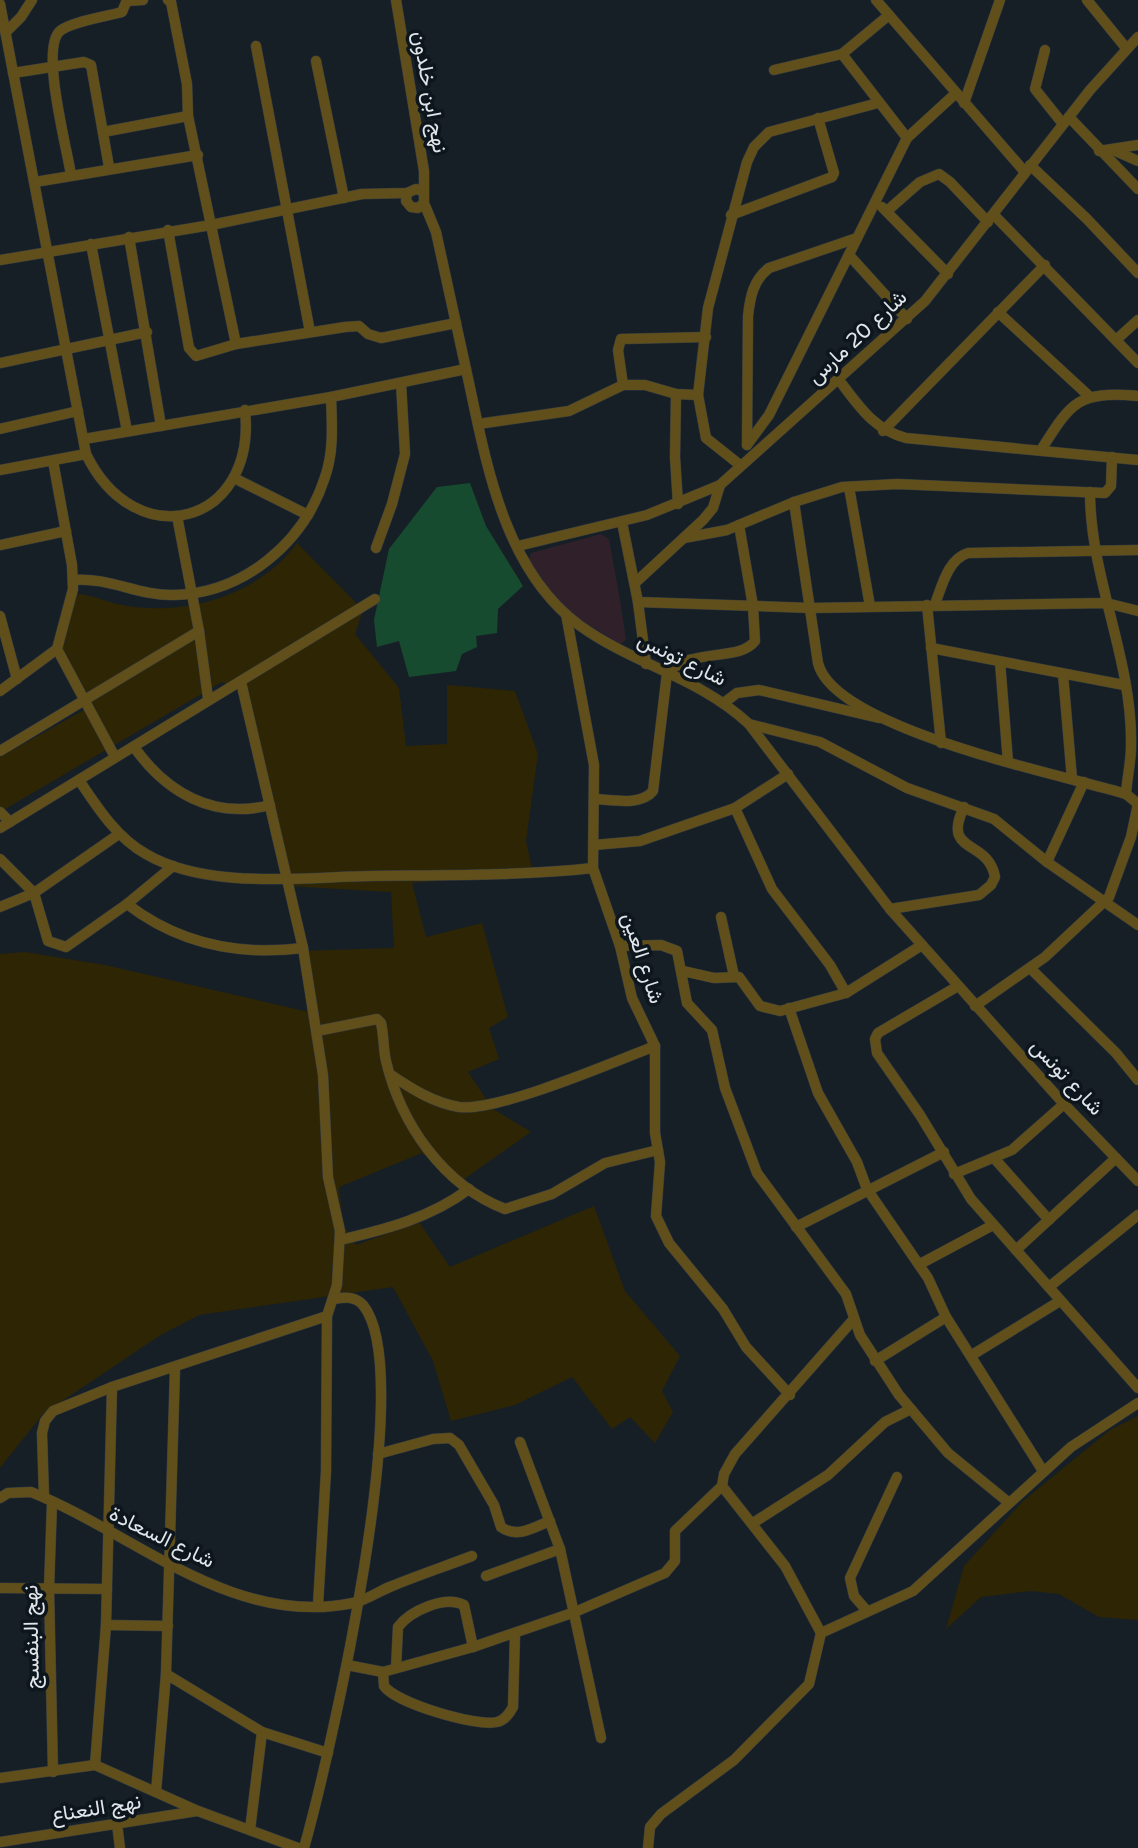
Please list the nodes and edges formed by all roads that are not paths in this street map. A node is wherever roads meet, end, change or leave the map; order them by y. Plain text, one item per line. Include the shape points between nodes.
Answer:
1 (32, 0) edge
2 (144, 0) edge
3 (168, 0) edge
4 (396, 0) edge
5 (876, 0) edge
6 (1000, 0) edge
7 (1087, 0) edge
8 (127, 1) edge
9 (0, 4) edge
10 (889, 15) junction
11 (4, 26) edge
12 (1138, 37) edge
13 (256, 46) dead end
14 (1126, 48) junction
15 (1045, 50) dead end
16 (842, 54) junction
17 (316, 61) dead end
18 (52, 67) junction
19 (774, 70) dead end
20 (13, 73) junction
21 (955, 94) junction
22 (878, 103) junction
23 (964, 103) junction
24 (188, 116) junction
25 (818, 118) junction
26 (1066, 121) junction
27 (103, 132) junction
28 (907, 138) junction
29 (1138, 145) edge
30 (1111, 150) junction
31 (1099, 151) junction
32 (198, 155) junction
33 (1138, 161) edge
34 (109, 167) junction
35 (1027, 168) junction
36 (71, 174) junction
37 (35, 182) junction
38 (1138, 189) edge
39 (422, 191) junction
40 (407, 193) junction
41 (344, 198) junction
42 (878, 202) junction
43 (424, 204) junction
44 (286, 210) junction
45 (887, 211) junction
46 (731, 215) junction
47 (991, 218) junction
48 (211, 225) junction
49 (169, 230) junction
50 (129, 237) junction
51 (856, 238) junction
52 (91, 244) junction
53 (48, 250) junction
54 (849, 255) junction
55 (0, 260) edge
56 (1045, 265) junction
57 (948, 274) junction
58 (1138, 274) edge
59 (998, 312) junction
60 (907, 319) junction
61 (1138, 320) edge
62 (456, 323) junction
63 (147, 332) junction
64 (310, 332) junction
65 (706, 338) junction
66 (108, 340) junction
67 (1116, 340) junction
68 (236, 344) junction
69 (68, 347) junction
70 (0, 363) edge
71 (1138, 363) edge
72 (466, 369) junction
73 (839, 380) junction
74 (401, 383) junction
75 (623, 385) junction
76 (677, 394) junction
77 (698, 395) junction
78 (1089, 396) junction
79 (1138, 396) edge
80 (331, 397) junction
81 (245, 410) junction
82 (78, 411) junction
83 (478, 424) junction
84 (161, 426) junction
85 (0, 429) edge
86 (883, 431) junction
87 (127, 432) junction
88 (84, 439) junction
89 (748, 450) junction
90 (1041, 450) junction
91 (86, 454) junction
92 (1112, 457) junction
93 (1138, 460) edge
94 (53, 461) junction
95 (740, 465) junction
96 (0, 470) edge
97 (234, 478) junction
98 (720, 485) junction
99 (849, 486) junction
100 (1090, 492) junction
101 (794, 502) junction
102 (678, 504) junction
103 (308, 515) junction
104 (177, 516) junction
105 (622, 522) junction
106 (739, 525) junction
107 (66, 531) junction
108 (684, 538) junction
109 (0, 545) edge
110 (518, 546) junction
111 (376, 548) dead end
112 (1095, 548) junction
113 (1138, 550) edge
114 (74, 580) junction
115 (635, 583) junction
116 (191, 593) junction
117 (375, 599) dead end
118 (638, 602) junction
119 (1106, 603) junction
120 (931, 604) junction
121 (753, 606) junction
122 (870, 606) junction
123 (811, 608) junction
124 (1138, 611) edge
125 (566, 614) junction
126 (0, 616) edge
127 (199, 631) junction
128 (931, 648) junction
129 (57, 649) junction
130 (1000, 663) junction
131 (646, 664) junction
132 (667, 673) junction
133 (1063, 674) junction
134 (17, 679) junction
135 (241, 682) junction
136 (1124, 685) junction
137 (0, 691) edge
138 (208, 698) junction
139 (83, 702) junction
140 (726, 702) junction
141 (883, 718) junction
142 (748, 724) junction
143 (942, 743) junction
144 (1135, 744) edge
145 (134, 747) junction
146 (0, 751) edge
147 (114, 757) junction
148 (1008, 762) junction
149 (788, 774) junction
150 (1072, 779) junction
151 (79, 780) junction
152 (1084, 782) junction
153 (1126, 794) junction
154 (595, 799) junction
155 (1138, 804) edge
156 (270, 805) junction
157 (964, 807) junction
158 (735, 808) junction
159 (0, 812) edge
160 (10, 822) junction
161 (0, 828) edge
162 (120, 834) junction
163 (594, 845) junction
164 (0, 859) edge
165 (1047, 862) junction
166 (173, 866) junction
167 (593, 868) junction
168 (285, 877) junction
169 (34, 892) junction
170 (1105, 901) junction
171 (127, 904) junction
172 (0, 907) edge
173 (890, 908) junction
174 (721, 917) dead end
175 (1138, 925) edge
176 (922, 945) junction
177 (620, 946) junction
178 (303, 948) junction
179 (1030, 968) junction
180 (682, 971) junction
181 (734, 976) junction
182 (958, 986) junction
183 (846, 993) junction
184 (975, 1006) junction
185 (789, 1008) junction
186 (317, 1031) junction
187 (654, 1046) junction
188 (391, 1075) junction
189 (1138, 1080) edge
190 (1064, 1104) junction
191 (658, 1150) junction
192 (944, 1152) junction
193 (994, 1157) junction
194 (1116, 1158) junction
195 (1138, 1165) edge
196 (1126, 1167) junction
197 (954, 1174) junction
198 (1138, 1181) edge
199 (469, 1189) junction
200 (867, 1189) junction
201 (1138, 1215) edge
202 (1049, 1220) junction
203 (993, 1225) junction
204 (796, 1227) junction
205 (340, 1240) junction
206 (1016, 1250) junction
207 (920, 1264) junction
208 (1049, 1287) junction
209 (334, 1299) junction
210 (1060, 1301) junction
211 (327, 1316) junction
212 (946, 1317) junction
213 (853, 1320) junction
214 (972, 1355) junction
215 (875, 1361) junction
216 (175, 1368) junction
217 (112, 1387) junction
218 (1138, 1388) edge
219 (790, 1395) junction
220 (1138, 1403) edge
221 (911, 1409) junction
222 (520, 1442) dead end
223 (378, 1454) junction
224 (1043, 1471) junction
225 (897, 1476) dead end
226 (722, 1486) junction
227 (0, 1499) edge
228 (48, 1500) junction
229 (1008, 1502) junction
230 (550, 1521) junction
231 (753, 1523) junction
232 (108, 1533) junction
233 (560, 1549) junction
234 (472, 1556) dead end
235 (169, 1567) junction
236 (486, 1576) dead end
237 (0, 1588) edge
238 (49, 1589) junction
239 (107, 1589) junction
240 (358, 1602) junction
241 (318, 1605) junction
242 (867, 1611) junction
243 (575, 1612) junction
244 (106, 1625) junction
245 (168, 1626) junction
246 (821, 1633) junction
247 (515, 1634) junction
248 (473, 1647) junction
249 (348, 1665) junction
250 (397, 1668) junction
251 (383, 1672) junction
252 (166, 1674) junction
253 (262, 1732) junction
254 (601, 1738) dead end
255 (328, 1753) junction
256 (94, 1765) junction
257 (53, 1772) junction
258 (0, 1778) edge
259 (156, 1792) junction
260 (198, 1811) junction
261 (117, 1824) junction
262 (250, 1830) junction
263 (0, 1842) edge
264 (120, 1848) edge
265 (298, 1848) edge
266 (304, 1848) edge
267 (648, 1848) edge

1 - 11 street via 21,18
2 - 8 street
3 - 24 street via 187,84
4 - 39 street, نهج ابن خلدون via 424,171
5 - 10 street
6 - 23 street
7 - 14 street
8 - 18 street via 122,12 63,28 53,41
9 - 11 street
10 - 16 street
10 - 21 street
11 - 20 street
12 - 14 street, شارع 20 مارس
13 - 44 street
14 - 26 street, شارع 20 مارس
15 - 26 street via 1034,89
16 - 19 street
16 - 22 street
17 - 41 street
18 - 20 street
18 - 27 street via 91,65
18 - 36 street
20 - 37 street
21 - 23 street
21 - 28 street
22 - 25 street
22 - 28 street
23 - 35 street
24 - 27 street
24 - 32 street
25 - 46 street via 763,136 747,162
25 - 46 street via 832,177
26 - 31 street
26 - 35 street, شارع 20 مارس
27 - 34 street
28 - 42 street
29 - 30 street
30 - 31 street
30 - 33 street
31 - 38 street
32 - 34 street
32 - 48 street
34 - 36 street
35 - 47 street, شارع 20 مارس
35 - 58 street via 1087,219
36 - 37 street
37 - 53 street
39 - 40 street
39 - 43 street
40 - 41 street
40 - 43 street via 411,207
41 - 44 street
42 - 45 street
42 - 51 street
43 - 62 street, شارع تونس via 436,232
44 - 48 street
44 - 64 street
45 - 47 street via 920,182 939,174
45 - 57 street
46 - 65 street via 712,288
47 - 56 street
47 - 57 street, شارع 20 مارس
48 - 49 street
48 - 68 street
49 - 50 street
49 - 68 street via 188,348 204,355
50 - 52 street
50 - 63 street
51 - 54 street
51 - 89 street via 761,274 748,316
52 - 53 street
52 - 66 street
53 - 55 street
53 - 69 street
54 - 60 street
54 - 89 street
56 - 59 street
56 - 67 street
57 - 60 street, شارع 20 مارس
59 - 78 street
59 - 86 street
60 - 73 street, شارع 20 مارس
61 - 67 street
62 - 64 street via 381,338 352,326
62 - 72 street, شارع تونس
63 - 66 street
63 - 84 street
64 - 68 street
65 - 75 street via 621,339
65 - 77 street
66 - 69 street
66 - 87 street
67 - 71 street
69 - 70 street
69 - 82 street
72 - 74 street
72 - 83 street, شارع تونس
73 - 86 street
73 - 89 street, شارع 20 مارس
74 - 80 street
74 - 111 street via 405,454
75 - 76 street via 653,386
75 - 83 street via 569,411
76 - 77 street
76 - 102 street
77 - 95 street via 706,438
78 - 79 street
78 - 90 street via 1068,410
80 - 81 street
80 - 103 street via 330,458
81 - 84 street
81 - 97 street via 247,444
82 - 85 street
82 - 88 street
83 - 110 street, شارع تونس via 500,510
84 - 87 street
86 - 90 street via 906,438
87 - 88 street
88 - 91 street
89 - 95 street, شارع 20 مارس
90 - 92 street
91 - 94 street
91 - 104 street via 106,488 123,502 147,513
92 - 93 street
92 - 100 street via 1110,489
94 - 96 street
94 - 107 street
95 - 98 street, شارع 20 مارس
97 - 103 street
97 - 104 street via 215,500
98 - 102 street, شارع 20 مارس
98 - 108 street via 713,508
99 - 100 street
99 - 101 street
99 - 122 street
100 - 112 street
101 - 106 street
101 - 123 street
102 - 105 street, شارع 20 مارس
103 - 116 street via 258,570
104 - 116 street
105 - 110 street, شارع 20 مارس
105 - 115 street
106 - 108 street
106 - 121 street
107 - 109 street
107 - 114 street
108 - 115 street
110 - 125 street, شارع تونس via 544,589
112 - 113 street
112 - 119 street
112 - 120 street via 961,555
114 - 116 street via 110,582 154,595
114 - 129 street
115 - 118 street
116 - 127 street
117 - 135 street
118 - 121 street
118 - 131 street
119 - 120 street
119 - 124 street
119 - 136 street
120 - 122 street
120 - 128 street
121 - 123 street
121 - 132 street via 756,635 751,646 678,662
122 - 123 street
123 - 141 street via 824,681
125 - 131 street, شارع تونس
125 - 154 street, شارع العين via 594,765
126 - 134 street
127 - 138 street
127 - 139 street
128 - 130 street
128 - 143 street
129 - 134 street
129 - 139 street
130 - 133 street
130 - 148 street
131 - 132 street, شارع تونس
132 - 140 street, شارع تونس
132 - 154 street via 653,791 643,799
133 - 136 street
133 - 150 street
134 - 137 street
135 - 138 street
135 - 156 street
136 - 144 street
138 - 145 street
139 - 146 street
139 - 147 street
140 - 141 street via 737,693 759,690
140 - 142 street, شارع تونس
141 - 143 street
142 - 149 street, شارع تونس
142 - 157 street via 820,742 907,788
143 - 148 street
144 - 153 street
145 - 147 street
145 - 156 street via 161,780 191,799 229,809
147 - 151 street
148 - 150 street
149 - 158 street
149 - 173 street, شارع تونس
150 - 152 street
151 - 160 street
151 - 162 street
152 - 153 street
152 - 165 street
153 - 155 street
154 - 163 street, شارع العين
155 - 170 street via 1118,875
156 - 168 street
157 - 165 street via 1004,826
157 - 173 street via 957,833 989,860 995,877 991,885 979,895
158 - 163 street via 640,841
158 - 183 street via 772,889
159 - 160 street
160 - 161 street
162 - 166 street via 145,854
162 - 169 street
163 - 167 street, شارع العين
164 - 169 street
165 - 170 street
166 - 168 street via 217,876
166 - 171 street
167 - 168 street
167 - 177 street, شارع العين
168 - 178 street
169 - 171 street via 44,934 55,946 66,947
169 - 172 street
170 - 175 street
170 - 179 street
171 - 178 street via 165,929 224,948 272,952
173 - 176 street, شارع تونس
174 - 181 street
176 - 182 street, شارع تونس
176 - 183 street
177 - 180 street via 670,947 681,959
177 - 187 street, شارع العين via 629,990
178 - 186 street
179 - 184 street
179 - 189 street
180 - 181 street via 714,978
180 - 204 street via 687,1003 712,1030 726,1088 757,1173
181 - 185 street via 744,979 760,1006 772,1011
182 - 184 street, شارع تونس
182 - 192 street via 885,1028 875,1039 877,1053
183 - 185 street
184 - 190 street, شارع تونس
185 - 200 street via 818,1093 858,1162
186 - 188 street via 377,1019
186 - 205 street via 326,1104 326,1162
187 - 188 street via 576,1076 461,1107 437,1101
187 - 191 street, شارع العين
188 - 199 street via 434,1160
190 - 193 street via 1029,1137
190 - 194 street, شارع تونس
191 - 199 street via 606,1163 552,1194 516,1208 490,1203
191 - 219 street, شارع العين via 660,1228 723,1309 746,1347
192 - 197 street
192 - 200 street
193 - 197 street
193 - 202 street
194 - 196 street, شارع تونس
194 - 202 street
195 - 196 street
196 - 198 street, شارع تونس
197 - 203 street
199 - 205 street via 422,1217
200 - 204 street
200 - 207 street
201 - 208 street
202 - 206 street
203 - 206 street
203 - 207 street
204 - 213 street via 846,1294
205 - 209 street
206 - 208 street
207 - 212 street
208 - 210 street
209 - 211 street
209 - 223 street via 346,1297 363,1305 374,1333 383,1408
210 - 214 street
210 - 218 street
211 - 216 street
211 - 241 street
212 - 214 street
212 - 215 street
213 - 215 street
213 - 219 street
214 - 224 street
215 - 221 street
216 - 217 street
216 - 235 street
217 - 228 street, نهج البنفسج via 65,1405 45,1421
217 - 232 street
219 - 226 street via 736,1454
220 - 224 street via 1105,1422
221 - 229 street via 948,1453
221 - 231 street via 885,1422 828,1475
222 - 230 street
223 - 230 street via 433,1438 450,1438 459,1445 494,1505 501,1527 520,1533
223 - 240 street
224 - 229 street
225 - 242 street via 850,1578 855,1596
226 - 231 street
226 - 243 street via 675,1531 675,1561 665,1573
227 - 228 street, شارع السعادة via 20,1490
228 - 232 street, شارع السعادة
228 - 238 street, نهج البنفسج
229 - 242 street via 927,1581
230 - 233 street
231 - 246 street via 785,1566
232 - 235 street, شارع السعادة
232 - 239 street
233 - 236 street
233 - 243 street
234 - 240 street, شارع السعادة
235 - 241 street, شارع السعادة via 263,1600
235 - 245 street
237 - 238 street
238 - 239 street
238 - 257 street, نهج البنفسج
239 - 244 street
240 - 241 street, شارع السعادة
240 - 249 street
242 - 246 street
243 - 247 street
243 - 254 street
244 - 245 street
244 - 256 street
245 - 252 street
246 - 267 street via 808,1684 734,1760 661,1814 650,1827
247 - 248 street
247 - 251 street via 513,1707 496,1723 458,1717 395,1696 384,1686
248 - 250 street
248 - 250 street via 464,1605 439,1604 411,1615 398,1627
249 - 251 street
249 - 255 street
250 - 251 street
252 - 253 street
252 - 259 street
253 - 255 street
253 - 262 street
255 - 266 street
256 - 257 street
256 - 259 street
257 - 258 street
259 - 260 street
260 - 261 street, نهج النعناع
260 - 262 street
261 - 263 street, نهج النعناع
261 - 264 street
262 - 265 street

